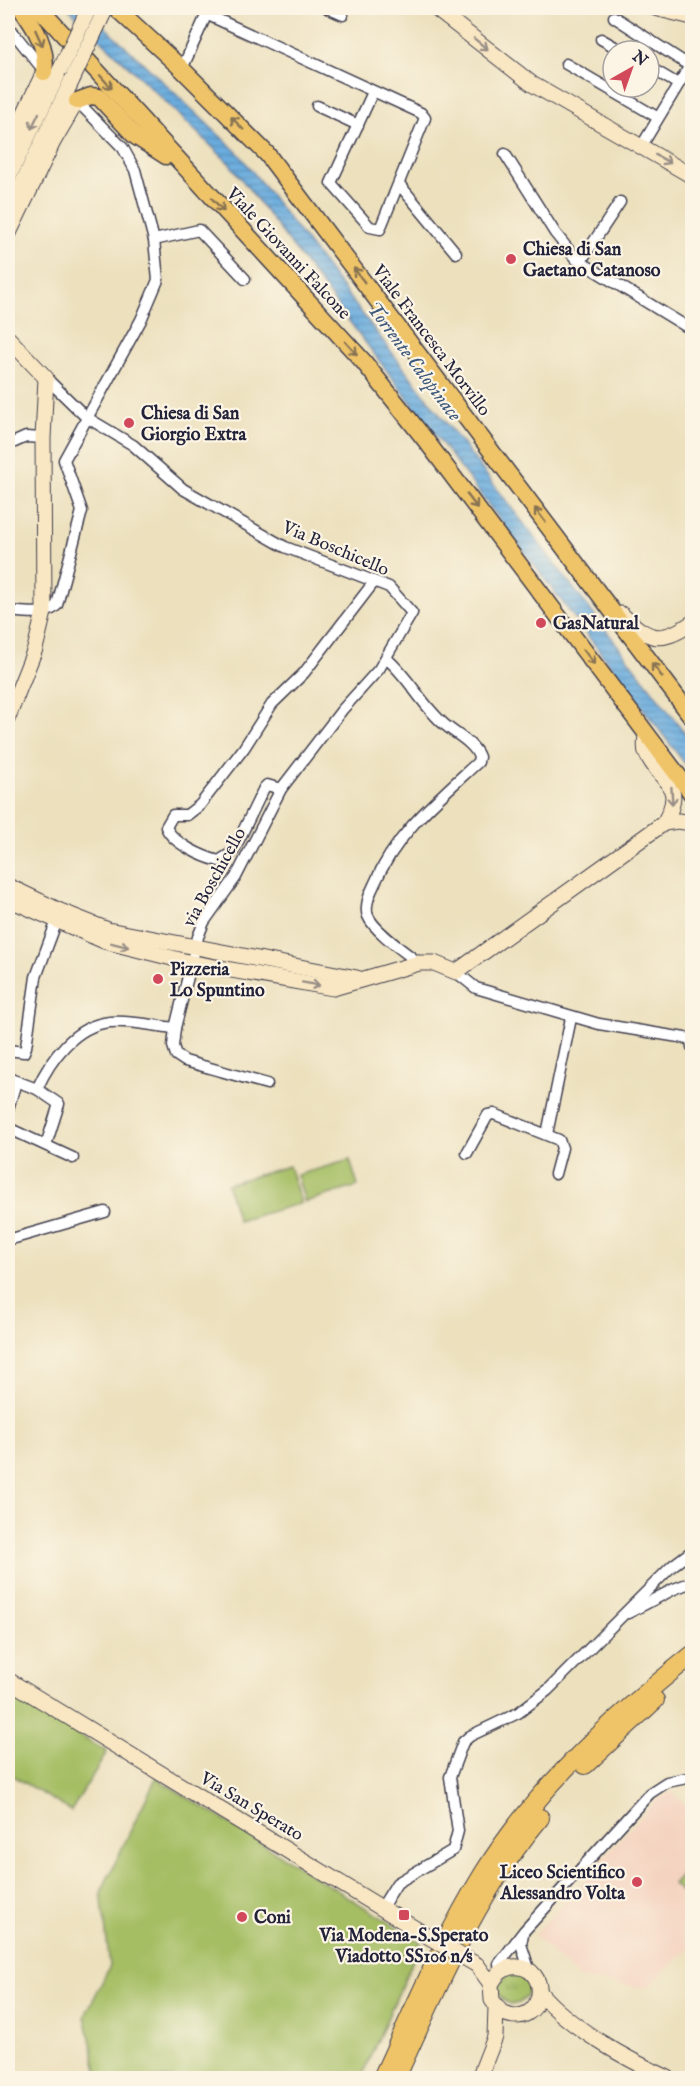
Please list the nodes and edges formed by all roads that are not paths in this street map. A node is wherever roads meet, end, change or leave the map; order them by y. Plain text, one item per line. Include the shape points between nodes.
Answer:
1 (21, 8) edge
2 (39, 8) edge
3 (89, 8) edge
4 (106, 8) edge
5 (116, 8) edge
6 (327, 8) edge
7 (435, 8) edge
8 (655, 8) edge
9 (208, 11) edge
10 (343, 15) dead end
11 (614, 17) dead end
12 (693, 17) edge
13 (8, 26) edge
14 (566, 64) dead end
15 (691, 64) edge
16 (182, 69) junction
17 (50, 71) junction
18 (661, 74) edge
19 (678, 84) junction
20 (373, 92) junction
21 (75, 99) junction
22 (317, 106) dead end
23 (657, 117) junction
24 (358, 125) junction
25 (641, 147) junction
26 (8, 148) edge
27 (505, 154) dead end
28 (178, 162) junction
29 (693, 176) edge
30 (8, 178) edge
31 (399, 184) junction
32 (620, 202) dead end
33 (8, 213) edge
34 (8, 235) edge
35 (154, 240) junction
36 (456, 252) dead end
37 (581, 261) junction
38 (245, 279) dead end
39 (693, 330) edge
40 (8, 338) edge
41 (46, 378) junction
42 (86, 417) junction
43 (43, 438) junction
44 (8, 445) edge
45 (374, 582) junction
46 (600, 594) junction
47 (8, 611) edge
48 (44, 612) junction
49 (693, 623) edge
50 (386, 658) junction
51 (8, 717) edge
52 (693, 717) edge
53 (646, 733) junction
54 (280, 789) junction
55 (693, 794) edge
56 (664, 823) junction
57 (693, 823) edge
58 (8, 886) edge
59 (8, 899) edge
60 (58, 917) junction
61 (196, 946) junction
62 (192, 963) junction
63 (418, 963) junction
64 (456, 972) junction
65 (357, 978) junction
66 (571, 1018) junction
67 (175, 1028) junction
68 (693, 1047) edge
69 (8, 1050) edge
70 (12, 1080) edge
71 (267, 1084) dead end
72 (37, 1089) junction
73 (8, 1109) edge
74 (8, 1128) edge
75 (547, 1134) junction
76 (46, 1145) junction
77 (467, 1154) dead end
78 (73, 1158) dead end
79 (555, 1174) dead end
80 (105, 1212) dead end
81 (8, 1240) edge
82 (693, 1551) edge
83 (693, 1582) edge
84 (619, 1617) junction
85 (693, 1655) edge
86 (693, 1671) edge
87 (8, 1680) edge
88 (693, 1777) edge
89 (382, 1907) junction
90 (524, 1931) junction
91 (477, 1965) junction
92 (500, 1971) junction
93 (530, 1972) junction
94 (491, 1984) junction
95 (540, 1993) junction
96 (495, 2007) junction
97 (532, 2010) junction
98 (554, 2010) junction
99 (515, 2016) junction
100 (495, 2037) junction
101 (644, 2073) edge
102 (382, 2079) edge
103 (396, 2079) edge
104 (479, 2079) edge
105 (668, 2079) edge

1 -> 17 main road via 40,37
2 -> 28 main road, Viale Giovanni Falcone
3 - 17 street, bridge
4 - 33 street, bridge
5 - 16 main road, Viale Francesca Morvillo
6 - 10 street
7 -> 25 street via 532,84
8 - 12 street
9 - 16 street
9 - 20 street
11 - 15 street
13 - 17 street
14 - 23 street
15 - 19 street
46 -> 16 main road, Viale Francesca Morvillo via 267,154
17 - 26 street
17 -> 30 street
18 - 19 street
19 - 23 street
20 - 24 street
20 - 31 street via 422,113 425,118
21 - 28 main road via 99,98 135,136
21 - 34 street
21 - 35 street via 123,148 135,170
22 - 24 street
23 - 25 street
24 - 31 street via 331,183 370,226 380,229
25 -> 29 street
27 - 37 street via 555,233
28 -> 53 main road, Viale Giovanni Falcone via 363,361
31 - 36 street
32 - 37 street
35 - 38 street via 199,230
35 - 42 street via 158,280 141,320
37 - 39 street
40 - 41 street
41 - 42 street, Via Boschicello
41 - 43 street
42 - 45 street, Via Boschicello via 133,445 183,489 285,547
42 - 48 street via 64,460 82,511 62,594 52,611
43 - 44 street via 26,436
43 - 48 street
45 - 50 street, Via Boschicello via 388,587 412,613
45 - 54 street via 304,673 272,704 200,806 187,815 173,814 166,827 169,835 219,861 233,852 264,788 267,785
46 - 49 street via 647,636 665,638
52 -> 46 main road, Viale Francesca Morvillo
47 - 48 street
48 - 51 street via 35,649
50 - 54 street, via Boschicello
50 - 63 street via 437,717 479,757 414,821 389,852 368,899 368,916 376,927
53 - 55 main road, Viale Giovanni Falcone
53 -> 56 street via 645,751 671,786 674,798
54 - 61 street, via Boschicello via 236,877 204,922
56 - 57 street
56 - 64 street
58 - 60 street
59 - 60 street
60 - 61 street
60 -> 62 street via 104,941
60 - 69 street via 36,977 25,1050
61 - 62 street, via Boschicello
61 - 65 street
62 -> 65 street via 333,988
62 - 67 street, via Boschicello
63 - 64 street via 434,963
63 - 65 street
64 - 66 street via 476,988
66 - 68 street via 691,1039
66 - 75 street
67 - 71 street, via Boschicello via 173,1046 180,1059
67 - 72 street via 113,1021 84,1030 48,1064
70 - 72 street
70 - 73 street
72 - 76 street via 59,1104
74 - 76 street
75 - 77 street via 488,1115
75 - 79 street via 559,1140 562,1148
76 - 78 street
80 - 81 street
82 - 84 street
83 - 84 street
84 - 89 street via 548,1690 518,1713 463,1743 450,1777 458,1831 453,1850 397,1883
85 - 102 highway via 627,1707 571,1761 515,1828 483,1874 439,1954
86 - 103 highway via 637,1714 587,1762 526,1834 492,1884 448,1965
87 - 89 street, Via San Sperato
88 - 90 street via 667,1782 650,1793
89 - 91 street, Via San Sperato, bridge
90 - 92 street via 500,1964
90 - 93 street via 521,1944
91 - 92 street
91 - 94 street
92 - 93 street via 515,1966
92 - 94 street
93 - 95 street
94 - 96 street
95 - 97 street
95 - 98 street
96 - 99 street
96 - 100 street
97 - 98 street
97 - 99 street
98 - 101 street
99 - 100 street
100 - 104 street
101 - 105 street

